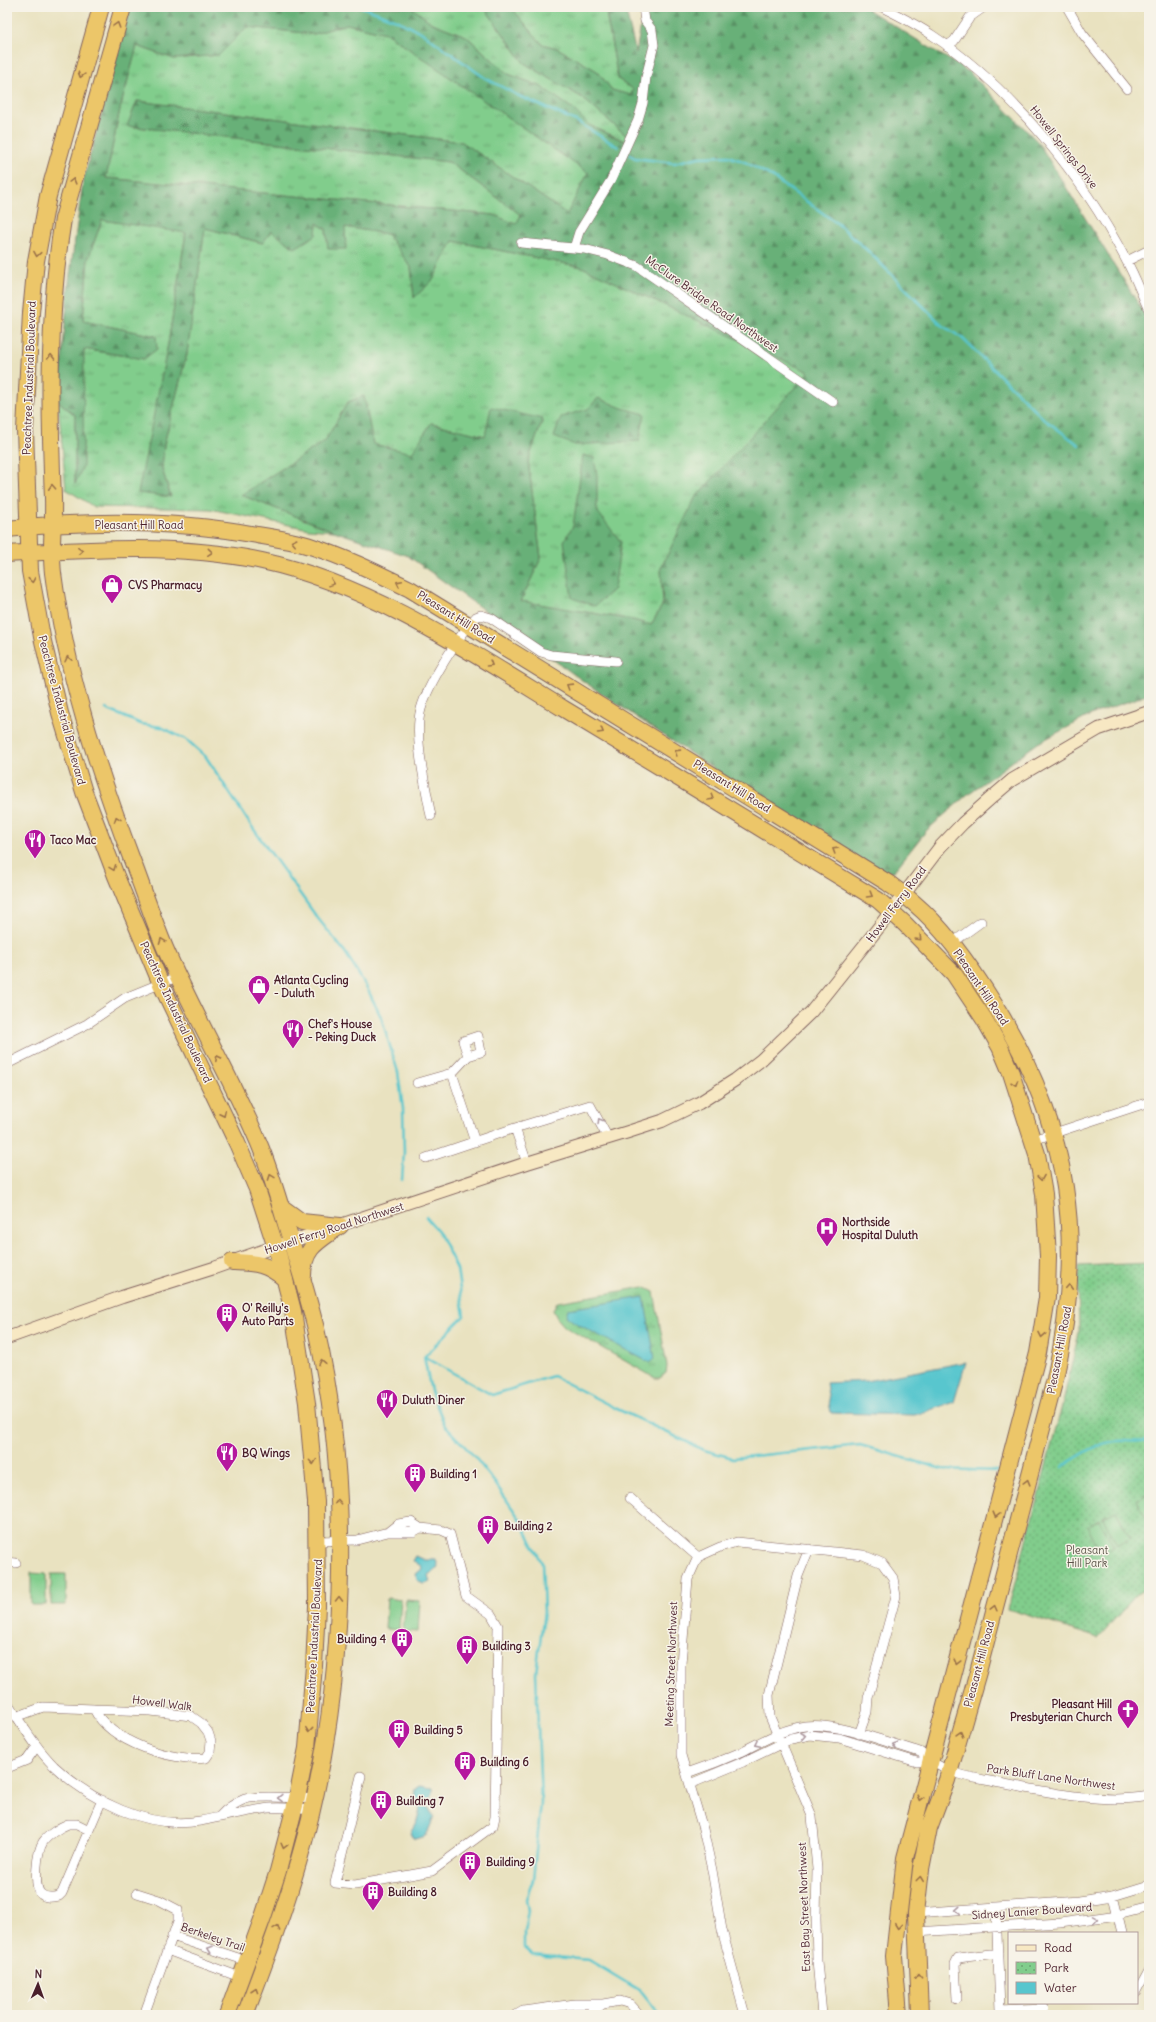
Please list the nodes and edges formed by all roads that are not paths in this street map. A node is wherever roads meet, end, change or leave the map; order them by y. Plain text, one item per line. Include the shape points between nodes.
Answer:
1 (101, 7) edge
2 (123, 7) edge
3 (643, 7) edge
4 (882, 7) edge
5 (984, 7) edge
6 (1067, 7) edge
7 (947, 46) junction
8 (1127, 89) dead end
9 (520, 243) dead end
10 (574, 248) junction
11 (1149, 250) edge
12 (1127, 261) junction
13 (1149, 310) edge
14 (833, 402) dead end
15 (52, 526) junction
16 (29, 527) junction
17 (7, 529) edge
18 (52, 552) junction
19 (29, 553) junction
20 (7, 554) edge
21 (469, 625) junction
22 (456, 644) junction
23 (616, 661) dead end
24 (1149, 712) edge
25 (431, 816) dead end
26 (903, 895) junction
27 (891, 911) junction
28 (980, 922) dead end
29 (952, 943) junction
30 (179, 976) junction
31 (161, 984) junction
32 (468, 1056) dead end
33 (7, 1064) edge
34 (452, 1073) junction
35 (417, 1083) dead end
36 (1149, 1102) edge
37 (662, 1121) joint
38 (515, 1128) junction
39 (1054, 1133) junction
40 (608, 1138) junction
41 (1033, 1140) junction
42 (475, 1142) junction
43 (426, 1158) dead end
44 (527, 1164) junction
45 (280, 1206) junction
46 (340, 1226) junction
47 (291, 1241) junction
48 (275, 1246) junction
49 (232, 1262) junction
50 (285, 1279) junction
51 (303, 1282) junction
52 (7, 1338) edge
53 (630, 1498) dead end
54 (317, 1541) junction
55 (339, 1541) junction
56 (809, 1549) junction
57 (698, 1557) junction
58 (7, 1702) edge
59 (94, 1709) junction
60 (16, 1717) junction
61 (859, 1734) junction
62 (776, 1735) junction
63 (781, 1744) junction
64 (37, 1746) junction
65 (930, 1760) junction
66 (7, 1768) edge
67 (949, 1771) junction
68 (687, 1774) junction
69 (361, 1776) dead end
70 (690, 1784) junction
71 (1149, 1796) edge
72 (102, 1800) junction
73 (295, 1803) junction
74 (312, 1805) junction
75 (220, 1816) junction
76 (89, 1830) junction
77 (1149, 1885) edge
78 (137, 1893) dead end
79 (1114, 1896) junction
80 (1149, 1907) edge
81 (996, 1908) junction
82 (916, 1913) junction
83 (1118, 1915) junction
84 (997, 1926) junction
85 (916, 1932) junction
86 (1122, 1932) edge
87 (172, 1936) junction
88 (167, 1950) junction
89 (998, 1954) junction
90 (247, 1961) junction
91 (1149, 1970) edge
92 (240, 1977) junction
93 (1138, 1990) edge
94 (957, 1998) dead end
95 (603, 2004) junction
96 (1044, 2008) dead end
97 (144, 2015) edge
98 (227, 2015) edge
99 (245, 2015) edge
100 (516, 2015) edge
101 (588, 2015) edge
102 (640, 2015) edge
103 (745, 2015) edge
104 (822, 2015) edge
105 (900, 2015) edge
106 (920, 2015) edge

1 -> 16 highway, Peachtree Industrial Boulevard via 61,146 41,227 36,261 26,417
15 -> 2 highway, Peachtree Industrial Boulevard via 51,330 58,247 63,219
3 - 10 street via 645,20 652,30 654,45 646,77 644,103 611,180 579,232
4 - 7 street, Howell Springs Drive
5 - 7 street via 970,17 954,41
6 - 8 street via 1082,33
7 - 12 street, Howell Springs Drive via 987,78 1030,121 1077,180
9 - 10 street, McClure Bridge Road Northwest
10 - 14 street, McClure Bridge Road Northwest via 608,254 637,266
11 - 12 street
12 - 13 street, Howell Springs Drive
15 - 16 highway, Pleasant Hill Road
15 - 18 highway, Peachtree Industrial Boulevard
21 -> 15 highway, Pleasant Hill Road via 377,572 313,547 225,529 174,524
16 - 17 highway, Pleasant Hill Road
16 - 19 highway, Peachtree Industrial Boulevard
18 - 19 highway, Pleasant Hill Road
18 -> 22 highway, Pleasant Hill Road via 170,549 218,553 265,561 362,594
30 -> 18 highway, Peachtree Industrial Boulevard via 165,948 107,792 77,697 63,635
19 - 20 highway, Pleasant Hill Road
19 -> 31 highway, Peachtree Industrial Boulevard via 42,637 73,758 102,841
21 - 22 street
21 - 23 street via 481,615 491,618 541,652
26 -> 21 highway, Pleasant Hill Road via 868,870
22 - 25 street via 420,710 419,740
22 -> 27 highway, Pleasant Hill Road via 878,900
24 - 26 street, Howell Ferry Road via 1099,729 1012,780 962,823
26 - 27 street, Howell Ferry Road
26 - 29 highway, Pleasant Hill Road via 915,903
27 - 37 street, Howell Ferry Road via 828,992 785,1038 735,1080 699,1103
27 -> 41 highway, Pleasant Hill Road via 954,974 984,1019 1011,1073
28 - 29 street
29 - 39 highway, Pleasant Hill Road via 984,987 1017,1041 1037,1085
30 - 31 street
45 -> 30 highway, Peachtree Industrial Boulevard via 259,1142
31 - 33 street via 125,998 87,1024
31 -> 48 highway, Peachtree Industrial Boulevard via 237,1143 257,1189
32 - 34 street
34 - 35 street
34 - 42 street
36 - 39 street
37 - 40 street, Howell Ferry Road Northwest
40 -> 38 street via 590,1105
38 - 42 street
38 - 44 street
39 - 41 street
67 -> 39 highway, Pleasant Hill Road via 978,1672 1063,1341 1069,1302 1070,1253 1067,1206
40 - 44 street, Howell Ferry Road Northwest
41 -> 65 highway, Pleasant Hill Road via 1042,1178 1048,1235 1044,1319 1018,1433
42 - 43 street
44 - 46 street, Howell Ferry Road Northwest
45 - 46 highway via 302,1222
45 - 47 highway, Peachtree Industrial Boulevard
46 - 47 street, Howell Ferry Road Northwest
46 - 51 highway via 314,1245 308,1253 303,1264
47 - 48 street, Howell Ferry Road Northwest
47 - 51 highway, Peachtree Industrial Boulevard
48 - 49 street, Howell Ferry Road Northwest
48 - 50 highway, Peachtree Industrial Boulevard
49 - 50 highway via 257,1263
49 - 52 street, Howell Ferry Road Northwest via 75,1312
50 -> 54 highway, Peachtree Industrial Boulevard via 293,1311 306,1403 316,1495
55 -> 51 highway, Peachtree Industrial Boulevard via 334,1452 327,1389
53 - 57 street
54 - 55 street
54 -> 73 highway, Peachtree Industrial Boulevard via 314,1666 307,1748
55 - 69 street via 357,1540 388,1532 398,1524 412,1522 420,1528 441,1530 450,1534 466,1596 491,1614 498,1626 493,1826 432,1871 355,1885 335,1883
74 -> 55 highway, Peachtree Industrial Boulevard via 330,1711 335,1661
56 - 57 street via 738,1542 720,1546
56 - 61 street via 863,1555 882,1563 893,1578 896,1596 868,1698 867,1712
56 - 62 street, East Bay Street Northwest via 798,1576 769,1695 770,1717
57 - 68 street, Meeting Street Northwest via 688,1579 681,1664 681,1755
58 - 60 street
59 - 59 street, Howell Walk via 151,1711 191,1716 208,1732 211,1741 210,1752 206,1758 198,1759 157,1752 140,1746 104,1723
59 - 60 street, Howell Walk via 42,1707
60 - 64 street
61 - 62 street, Park Bluff Lane Northwest via 820,1725 792,1728
65 -> 61 street, Park Bluff Lane Northwest via 920,1752
62 - 63 street, East Bay Street Northwest
62 -> 68 street, Park Bluff Lane Northwest
63 -> 65 street via 796,1737 821,1735 917,1762
63 - 70 street
63 - 104 street, East Bay Street Northwest via 812,1816 817,1869 817,1961
64 - 66 street via 26,1760
64 - 72 street via 54,1766
65 - 67 street, Park Bluff Lane Northwest
65 -> 105 highway, Pleasant Hill Road via 905,1858 894,1956
67 - 71 street, Park Bluff Lane Northwest via 1022,1787 1094,1798 1130,1800
82 -> 67 highway, Pleasant Hill Road via 929,1828
68 - 70 street, Meeting Street Northwest
70 - 103 street, Meeting Street Northwest via 712,1870 722,1930
72 - 75 street via 132,1815 168,1821 199,1821
72 - 76 street
73 - 74 street
73 - 75 street
73 -> 75 street via 247,1798 229,1806
73 -> 90 highway, Peachtree Industrial Boulevard via 276,1878
99 -> 74 highway, Peachtree Industrial Boulevard via 281,1918 301,1854
76 - 76 street via 62,1893 53,1897 41,1895 38,1889 38,1860 43,1842 68,1824 77,1824
77 - 79 street
78 - 87 street via 178,1910 178,1920
79 - 81 street
79 - 83 street
80 - 83 street, Sidney Lanier Boulevard
81 -> 82 street
81 - 84 street
82 - 85 highway, Pleasant Hill Road
84 -> 83 street, Sidney Lanier Boulevard via 1060,1923
83 - 86 street
84 - 85 street, Sidney Lanier Boulevard
84 - 89 street
106 -> 85 highway, Pleasant Hill Road
87 - 88 street
90 -> 87 street, Berkeley Trail
88 - 92 street
88 - 97 street
89 - 94 street via 958,1958 955,1964
89 - 96 street via 1000,2010
90 - 92 highway, Peachtree Industrial Boulevard
91 - 93 street
92 - 98 highway, Peachtree Industrial Boulevard
95 - 100 street via 575,2004 523,2011
95 - 101 street
95 - 102 street via 620,2001 630,2004

